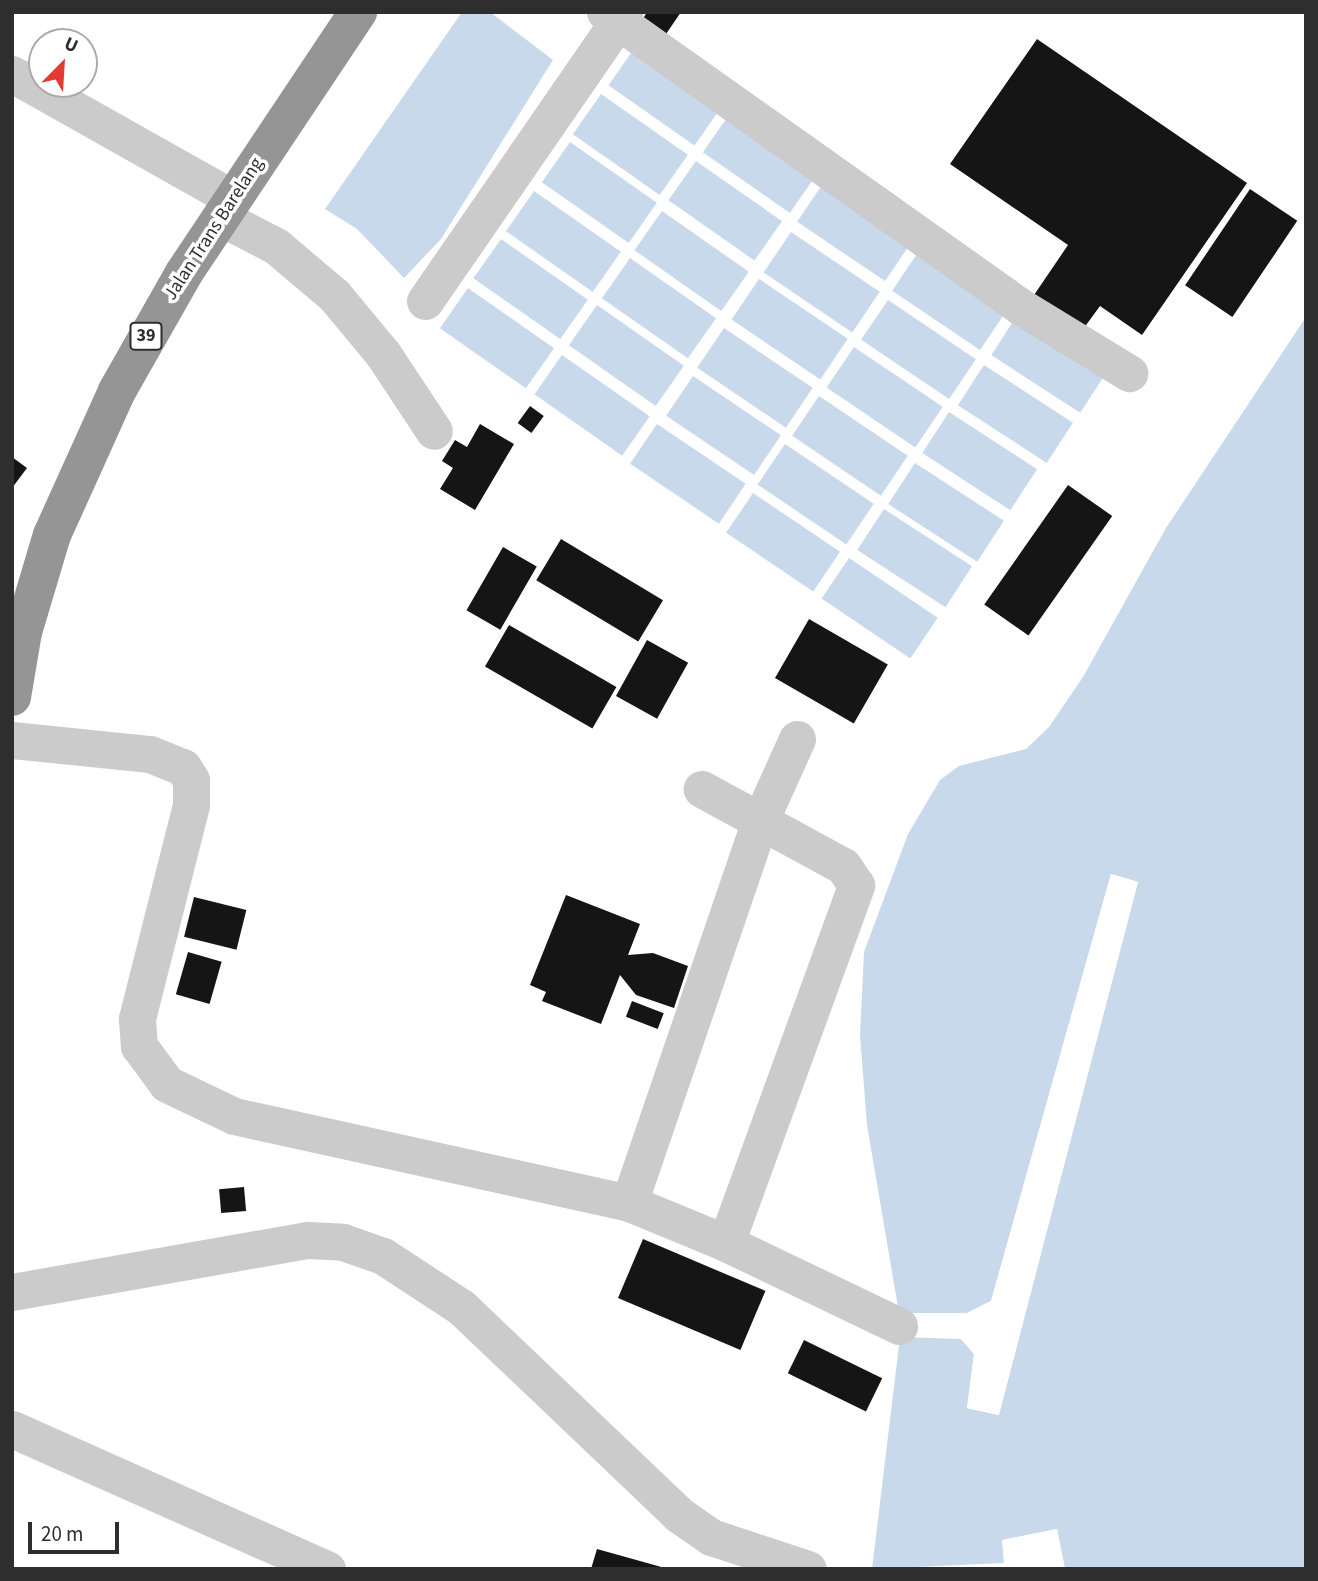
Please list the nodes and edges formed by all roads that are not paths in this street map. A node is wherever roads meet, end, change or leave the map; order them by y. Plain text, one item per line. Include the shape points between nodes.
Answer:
1 (358, 12) edge
2 (615, 15) edge
3 (12, 74) edge
4 (226, 207) junction
5 (425, 301) dead end
6 (1129, 373) dead end
7 (434, 431) dead end
8 (18, 626) edge
9 (12, 697) edge
10 (797, 739) dead end
11 (12, 740) edge
12 (702, 789) dead end
13 (760, 821) junction
14 (629, 1203) junction
15 (726, 1243) junction
16 (12, 1292) edge
17 (899, 1326) dead end
18 (12, 1429) edge
19 (327, 1569) edge
20 (808, 1569) edge

1 - 4 highway, Jalan Trans Barelang / 39
2 - 5 lane
2 - 6 lane via 1021,307
3 - 4 lane
4 - 7 lane via 334,295 383,354
4 - 8 highway, Jalan Trans Barelang / 39 via 143,341 92,440
8 - 9 highway, Jalan Trans Barelang / 39
10 - 13 lane
11 - 14 lane via 150,754 183,767 191,780 191,805 137,1020 139,1046 167,1084 234,1116
12 - 13 lane
13 - 14 lane
13 - 15 lane via 843,866 856,885
14 - 15 lane
15 - 17 lane
16 - 20 lane via 308,1240 343,1242 383,1256 461,1307 678,1514 711,1537
18 - 19 lane

